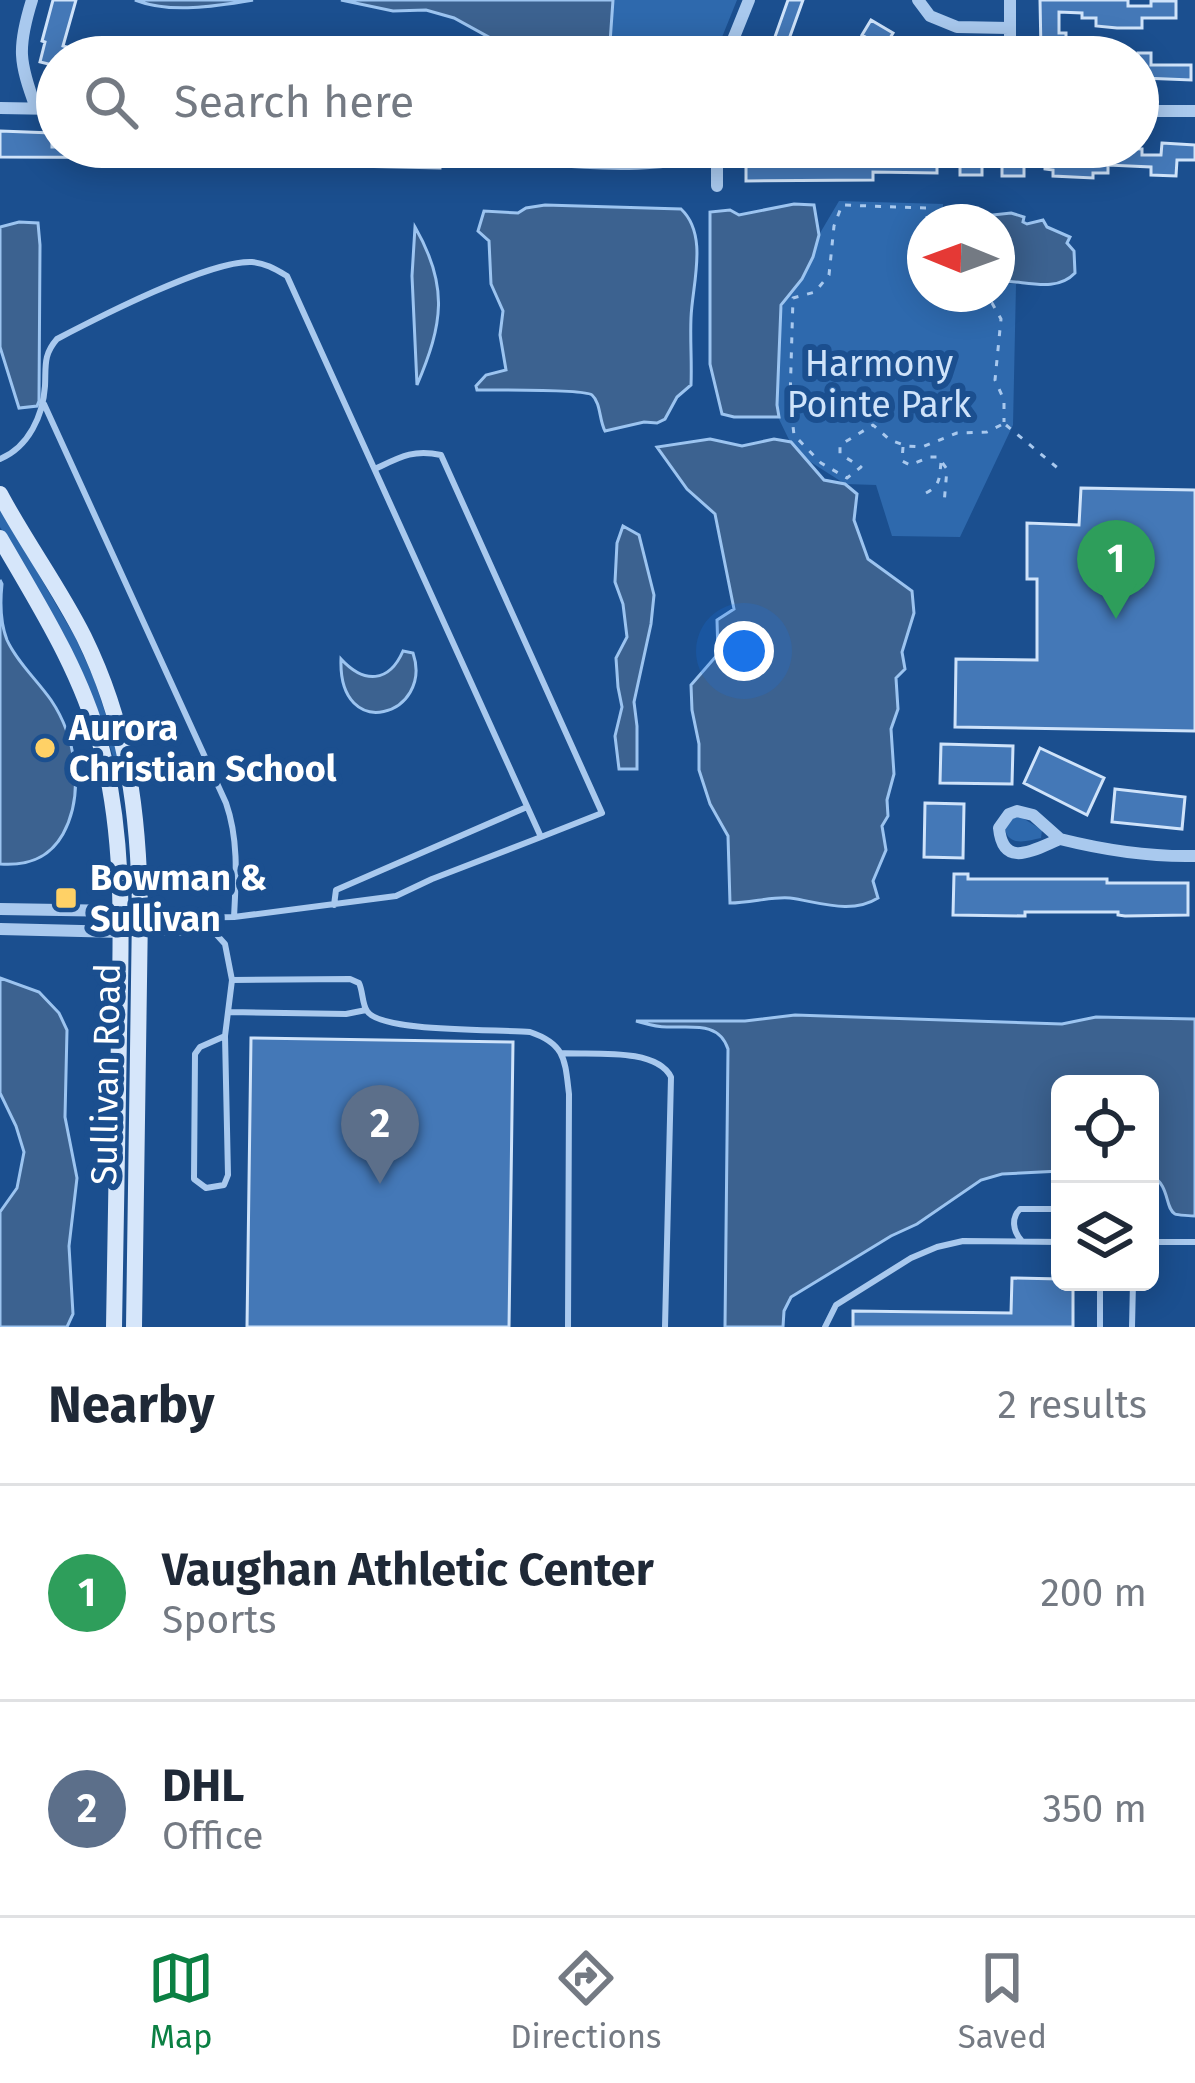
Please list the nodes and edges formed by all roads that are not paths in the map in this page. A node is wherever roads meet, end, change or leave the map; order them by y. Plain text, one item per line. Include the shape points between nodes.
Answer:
1 (32, 0) edge
2 (749, 0) edge
3 (919, 0) edge
4 (1010, 0) edge
5 (1010, 28) junction
6 (734, 36) edge
7 (1010, 36) edge
8 (0, 108) edge
9 (36, 108) joint
10 (1159, 110) edge
11 (1195, 111) edge
12 (716, 168) edge
13 (717, 186) dead end
14 (42, 400) junction
15 (0, 459) edge
16 (375, 469) junction
17 (0, 494) edge
18 (0, 538) edge
19 (527, 807) junction
20 (541, 837) junction
21 (1060, 839) junction
22 (1195, 856) edge
23 (334, 905) junction
24 (0, 909) edge
25 (121, 910) junction
26 (234, 917) junction
27 (216, 918) junction
28 (140, 923) junction
29 (0, 929) edge
30 (121, 932) junction
31 (215, 933) junction
32 (232, 980) junction
33 (366, 1010) junction
34 (230, 1012) junction
35 (226, 1036) junction
36 (561, 1053) junction
37 (1051, 1209) edge
38 (1024, 1241) junction
39 (1051, 1242) edge
40 (1159, 1242) edge
41 (1195, 1242) edge
42 (1100, 1291) edge
43 (1133, 1291) edge
44 (114, 1327) edge
45 (134, 1327) edge
46 (568, 1327) edge
47 (665, 1327) edge
48 (825, 1327) edge
49 (1100, 1327) edge
50 (1132, 1327) edge

1 - 9 street via 20,51
2 - 6 street
3 - 5 street via 930,16 957,27
4 - 5 street
5 - 7 street
8 - 9 street
10 - 11 street
12 - 13 street
14 - 15 lane via 34,428
14 - 16 lane via 44,362 57,339 227,264 267,264 292,284
14 - 26 lane via 226,803
16 - 19 lane
16 - 20 lane via 423,451 441,455 479,539 602,813
17 - 28 street, Sullivan Road via 84,637 116,716 140,844
18 - 25 street, Sullivan Road via 56,634 99,740
19 - 20 lane
19 - 23 lane via 336,890
20 - 23 lane via 396,896
21 - 21 street via 1016,854 1002,844 999,828 1009,814 1025,811
21 - 22 street
23 - 26 lane
24 - 25 street
25 - 28 street
25 - 30 street, Sullivan Road
26 - 27 lane
27 - 28 lane
27 - 31 lane
28 - 30 street
28 - 31 lane
28 - 45 street, Sullivan Road
29 - 30 street
30 - 44 street, Sullivan Road
31 - 32 lane
32 - 33 lane via 350,980 363,989
32 - 34 lane
33 - 34 lane
33 - 36 lane via 413,1027 530,1032
34 - 35 lane
35 - 35 lane via 195,1054 194,1179 206,1188 224,1185 227,1175
36 - 46 lane via 569,1094
36 - 47 lane via 639,1056 671,1078
37 - 38 lane via 1020,1209 1015,1228
38 - 39 lane
38 - 48 lane via 937,1246 836,1305
40 - 41 lane
42 - 49 lane
43 - 50 lane

